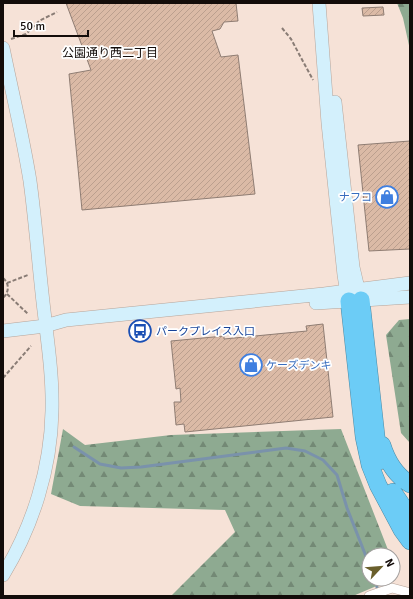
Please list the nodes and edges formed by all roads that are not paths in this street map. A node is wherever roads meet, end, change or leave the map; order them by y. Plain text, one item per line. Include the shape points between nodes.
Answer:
1 (319, 3) edge
2 (325, 3) edge
3 (7, 43) edge
4 (410, 283) edge
5 (353, 296) junction
6 (410, 297) edge
7 (45, 326) junction
8 (3, 331) edge
9 (373, 404) junction
10 (410, 484) edge
11 (402, 517) edge
12 (410, 529) edge
13 (410, 541) edge
14 (3, 574) edge
15 (369, 596) edge
16 (410, 596) edge

1 - 5 street via 328,123 344,275
2 - 5 street via 352,259
3 - 7 street via 29,180
4 - 5 street
5 - 6 street
5 - 7 street via 325,303 67,329
5 - 9 highway
5 - 11 highway via 365,444 378,485
7 - 8 street
7 - 14 street via 52,411 47,456 31,518
9 - 10 highway via 384,452 394,470
9 - 11 highway via 377,444 384,475
11 - 12 highway
11 - 13 highway via 402,530
15 - 16 street via 392,588 407,592

